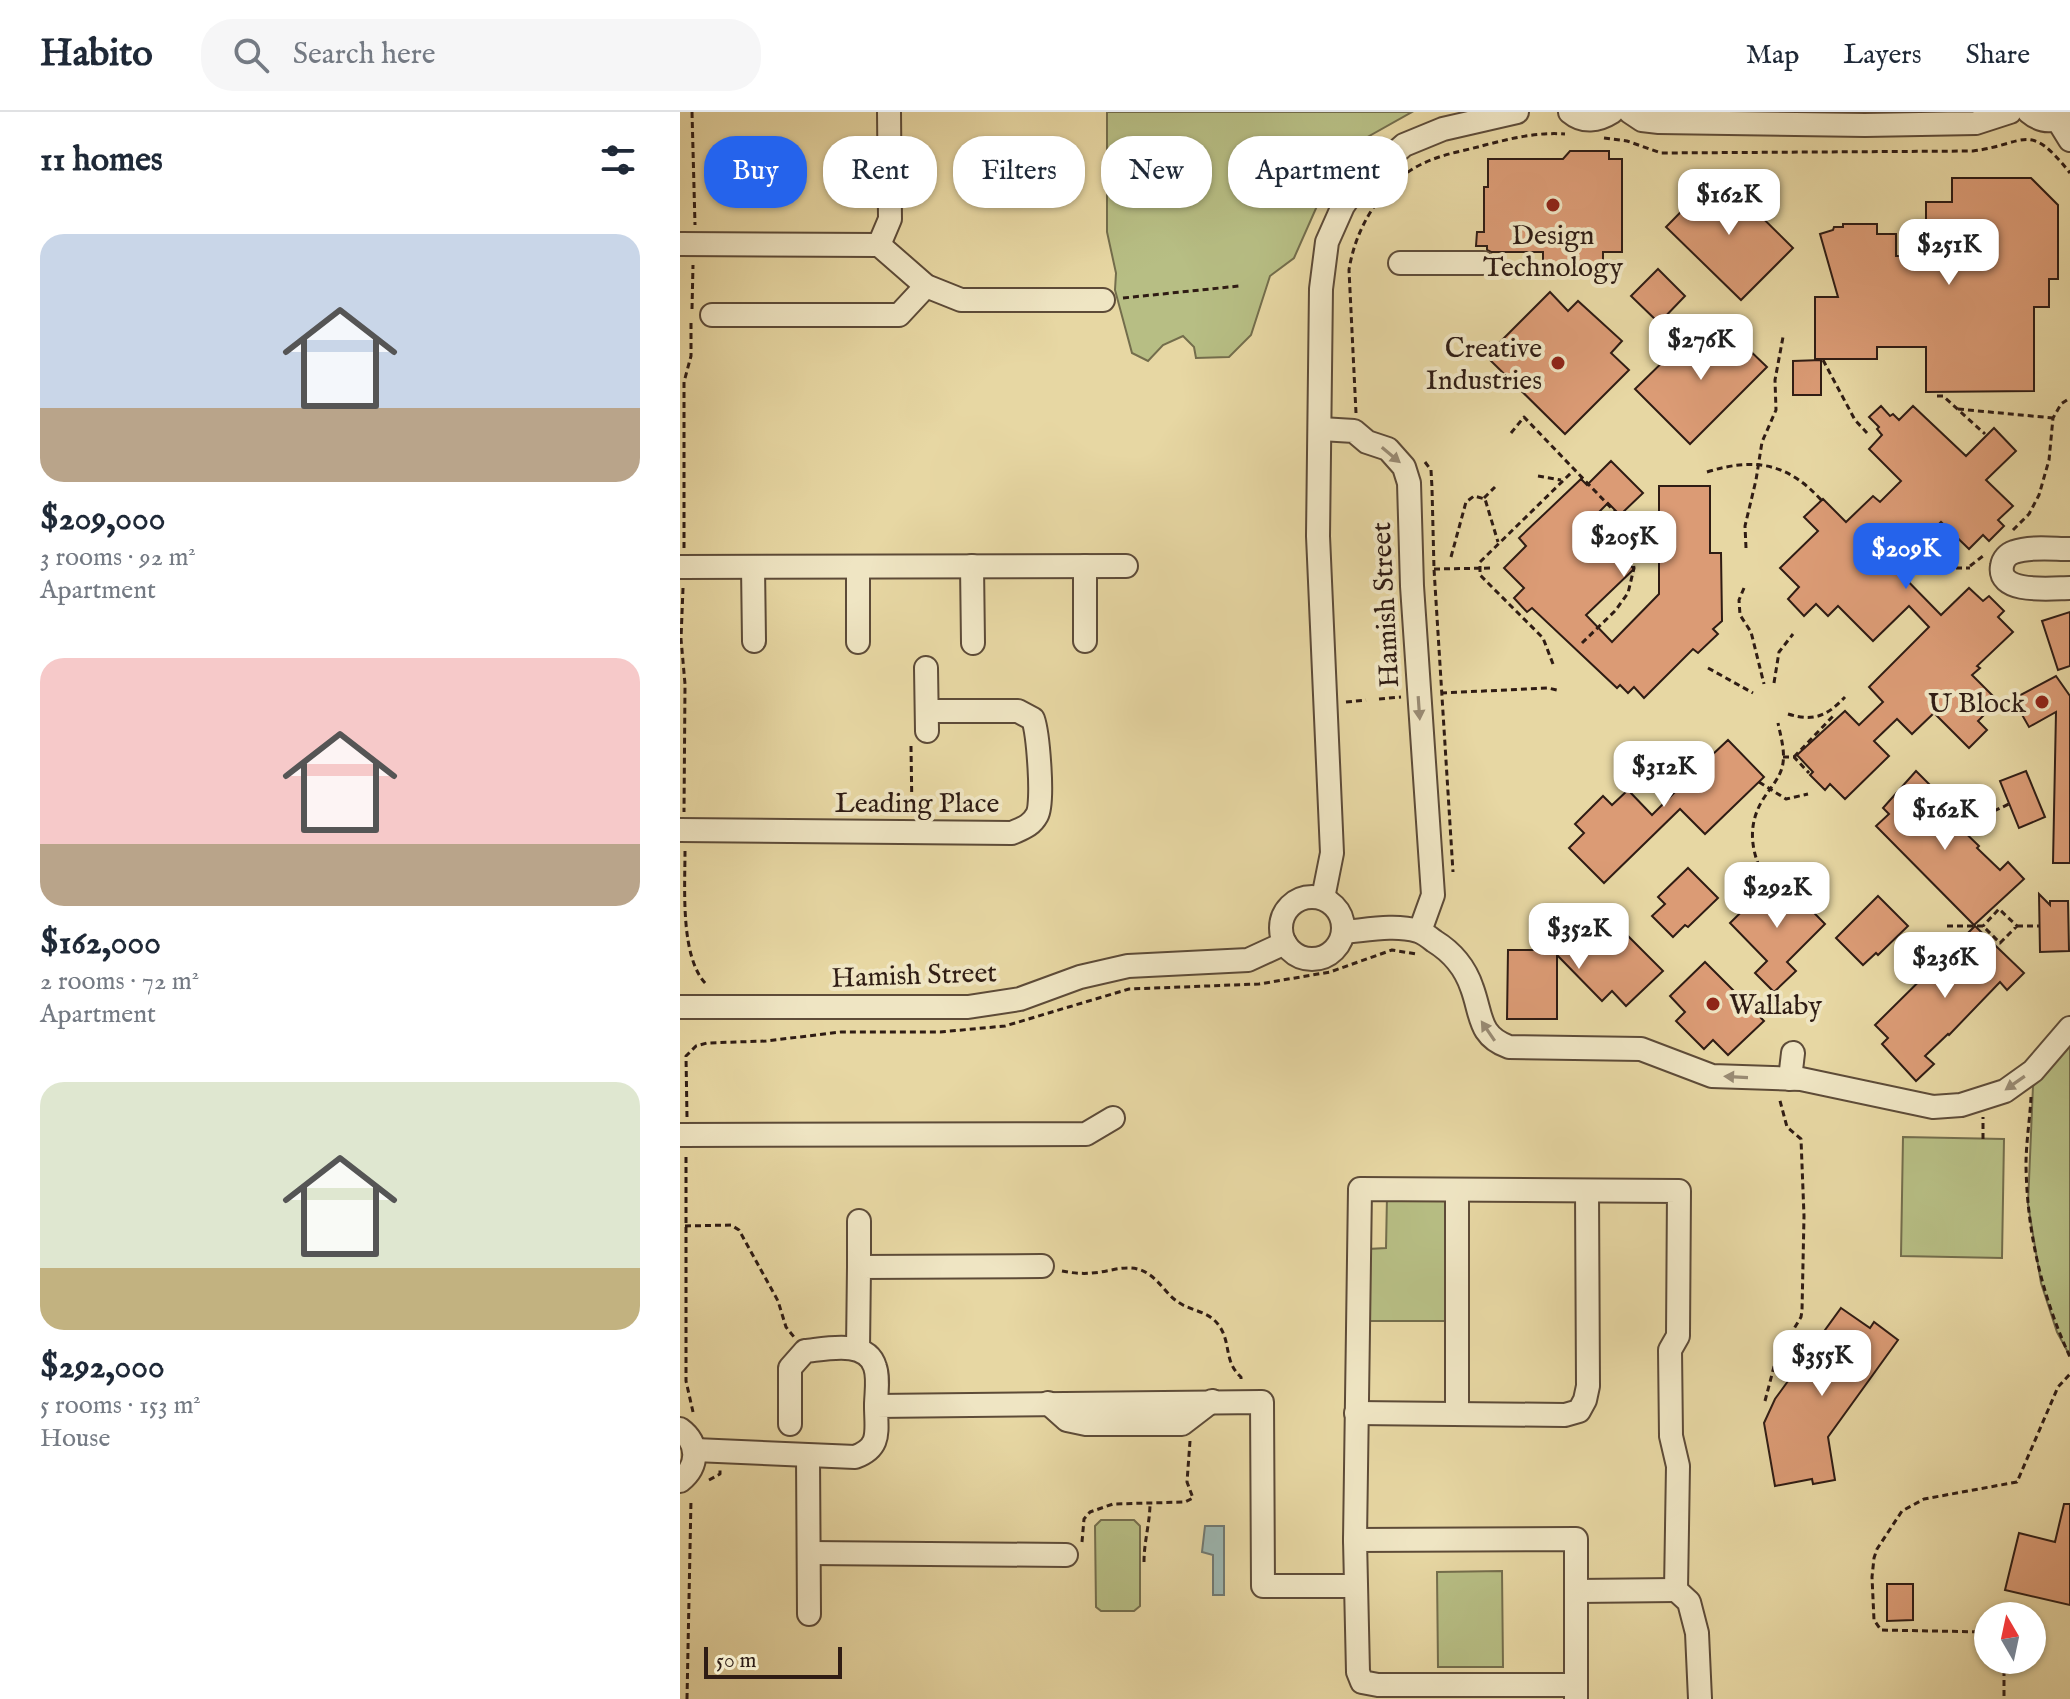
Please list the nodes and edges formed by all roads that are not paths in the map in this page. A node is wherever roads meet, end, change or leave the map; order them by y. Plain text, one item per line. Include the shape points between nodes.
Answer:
1 (889, 112) edge
2 (1517, 112) edge
3 (1612, 112) edge
4 (1630, 112) edge
5 (2010, 112) edge
6 (2029, 112) edge
7 (2063, 116) edge
8 (1567, 123) edge
9 (2070, 140) edge
10 (680, 244) edge
11 (879, 245) junction
12 (1400, 263) dead end
13 (1483, 263) dead end
14 (926, 286) junction
15 (1103, 300) road end
16 (712, 315) dead end
17 (1321, 429) junction
18 (2070, 549) edge
19 (972, 566) junction
20 (1085, 566) junction
21 (1126, 566) dead end
22 (680, 567) edge
23 (753, 567) junction
24 (858, 567) junction
25 (2070, 588) edge
26 (754, 641) dead end
27 (1085, 641) dead end
28 (858, 642) dead end
29 (973, 643) dead end
30 (926, 668) dead end
31 (680, 830) edge
32 (1323, 898) junction
33 (1420, 931) junction
34 (1344, 932) junction
35 (1285, 943) junction
36 (680, 1007) edge
37 (2070, 1028) edge
38 (1793, 1053) dead end
39 (1784, 1085) junction
40 (1113, 1118) dead end
41 (683, 1135) edge
42 (1457, 1190) junction
43 (1587, 1191) junction
44 (859, 1221) dead end
45 (1042, 1266) road end
46 (859, 1267) junction
47 (858, 1349) junction
48 (1212, 1401) junction
49 (1048, 1403) junction
50 (876, 1406) junction
51 (1356, 1413) junction
52 (1457, 1414) junction
53 (687, 1421) edge
54 (790, 1424) dead end
55 (695, 1450) junction
56 (808, 1456) junction
57 (686, 1488) edge
58 (1355, 1540) junction
59 (809, 1553) junction
60 (1066, 1555) road end
61 (1355, 1586) junction
62 (1676, 1590) junction
63 (1577, 1591) junction
64 (809, 1614) dead end
65 (1378, 1692) edge
66 (1470, 1692) edge
67 (1576, 1692) edge
68 (1700, 1699) edge

1 - 11 street via 890,219
2 - 17 street via 1443,129 1404,145 1370,172 1343,206 1323,265
3 - 8 street
4 - 5 street via 1659,122 1865,125 1976,123
6 - 7 street via 2038,119
7 - 9 street
10 - 11 street
11 - 14 street
12 - 13 street
14 - 15 street via 961,300
14 - 16 street via 899,315
17 - 32 street via 1318,536 1332,853
17 -> 33 street, Hamish Street via 1354,431 1388,449 1404,467 1409,483 1433,895
18 - 25 street via 2016,551 2002,568 2013,585
19 - 20 street
19 - 24 street
19 - 29 street
20 - 21 street
20 - 27 street
22 - 23 street
23 - 24 street
23 - 26 street
24 - 28 street
30 - 31 street, Leading Place via 927,721 1018,711 1033,719 1040,811 1030,825 1012,833
32 - 34 street via 1336,907
32 - 35 street via 1301,899 1285,912
33 - 34 street
39 -> 33 street via 1712,1076 1641,1049 1509,1047 1495,1042 1479,1017 1462,967 1448,949
34 - 35 street via 1335,950 1318,959 1299,956
35 - 36 street, Hamish Street via 1248,960 1128,966 1020,999 968,1007
37 -> 39 street via 2033,1071 2005,1091 1961,1105 1912,1104 1833,1084
38 - 39 street
40 - 41 street via 1086,1134
42 - 43 street
42 - 51 street via 1360,1189
42 - 52 street
43 - 52 street via 1588,1386 1579,1411
43 - 62 street via 1679,1191 1678,1336 1670,1350 1671,1436 1678,1466
44 - 46 street
45 - 46 street
46 - 47 street
47 - 50 street via 876,1368
47 - 54 street via 805,1351 790,1368
48 - 49 street
48 - 49 street via 1182,1424 1086,1424 1067,1420
48 - 61 street via 1262,1402 1263,1586
49 - 50 street
50 - 56 street via 875,1443 868,1452 855,1457
51 - 52 street
51 - 58 street
53 - 55 street
55 - 56 street
55 - 57 street
56 - 59 street
58 - 61 street
58 - 63 street via 1576,1539
59 - 60 street
59 - 64 street
61 - 65 street via 1358,1672 1362,1682
62 - 63 street
62 - 68 street via 1689,1602 1697,1633
63 - 67 street
65 - 66 street
66 - 67 street

